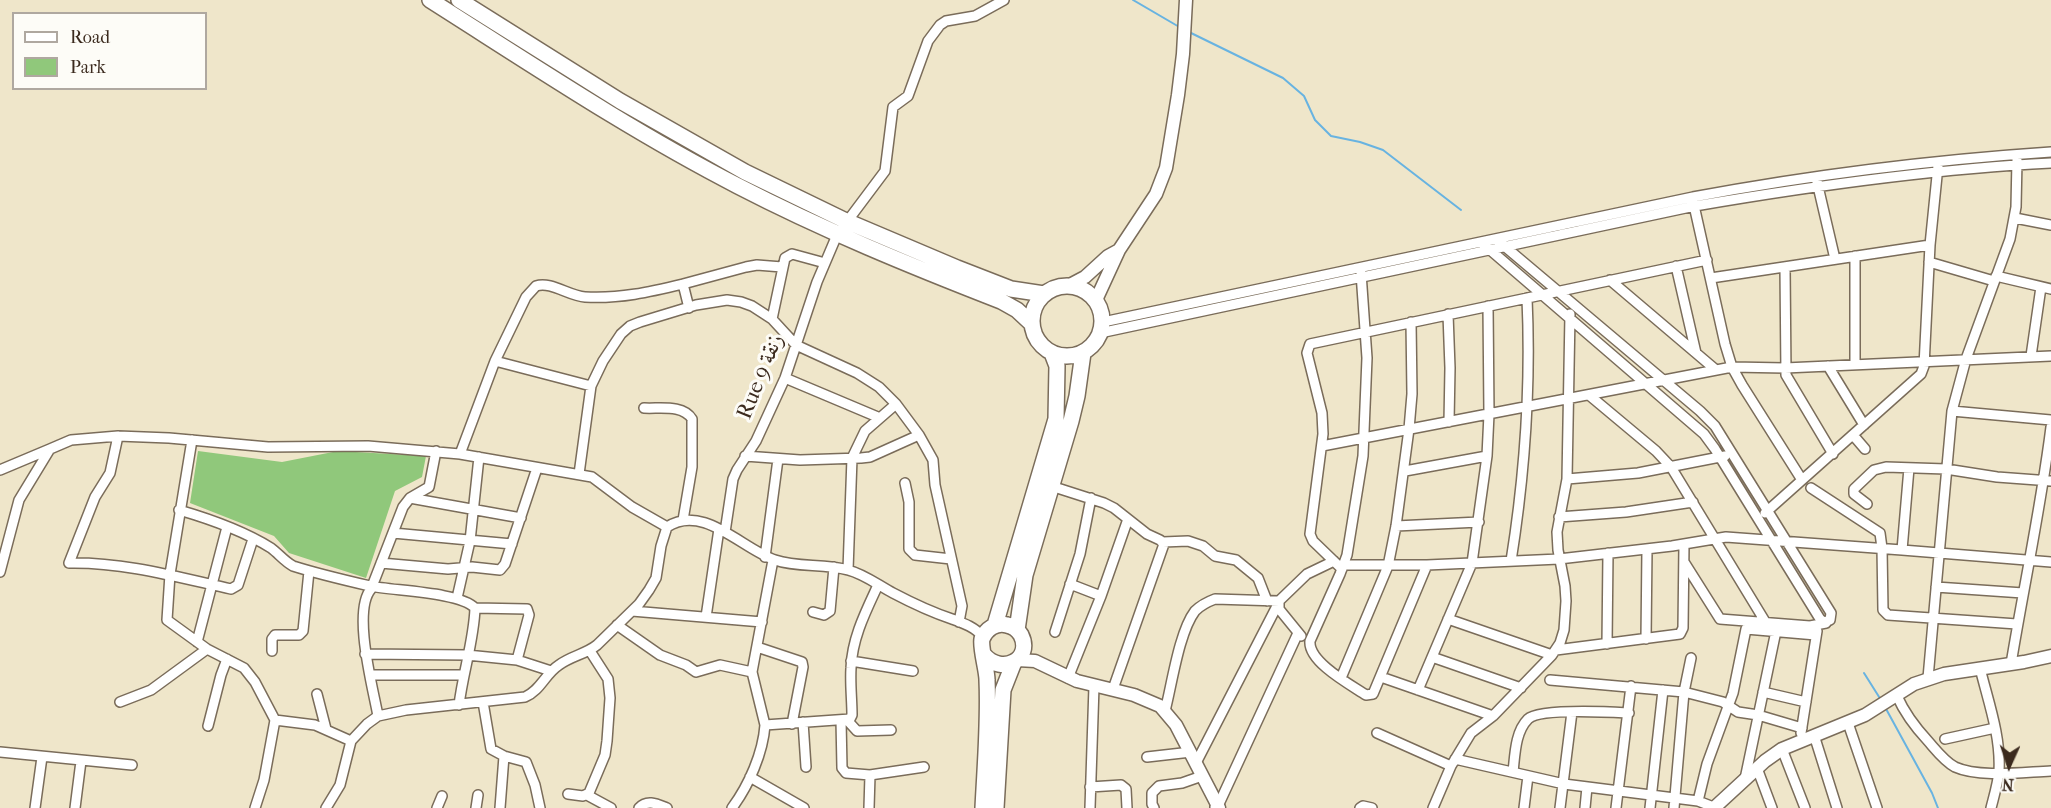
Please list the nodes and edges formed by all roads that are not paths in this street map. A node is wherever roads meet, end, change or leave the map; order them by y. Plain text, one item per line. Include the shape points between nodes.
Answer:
1 (430, 0) edge
2 (459, 0) edge
3 (1004, 0) edge
4 (1186, 0) edge
5 (2051, 152) edge
6 (2017, 154) junction
7 (1938, 161) junction
8 (2051, 163) edge
9 (2017, 165) junction
10 (1938, 172) junction
11 (1817, 182) junction
12 (1694, 202) junction
13 (2015, 218) junction
14 (846, 221) junction
15 (2051, 225) edge
16 (837, 235) junction
17 (1496, 238) junction
18 (1481, 242) junction
19 (1930, 245) junction
20 (1506, 247) junction
21 (1119, 250) junction
22 (1491, 250) junction
23 (1855, 256) junction
24 (1835, 259) junction
25 (1707, 260) junction
26 (1929, 262) junction
27 (825, 263) junction
28 (1676, 266) junction
29 (782, 267) junction
30 (1785, 267) junction
31 (1360, 272) junction
32 (1711, 278) junction
33 (1995, 279) junction
34 (1610, 280) junction
35 (683, 284) junction
36 (1068, 286) junction
37 (2046, 288) edge
38 (1558, 291) junction
39 (1044, 294) junction
40 (1543, 294) junction
41 (1527, 298) junction
42 (1096, 300) junction
43 (1570, 301) junction
44 (1488, 306) junction
45 (689, 308) junction
46 (1448, 314) junction
47 (1570, 318) junction
48 (772, 319) junction
49 (1411, 322) junction
50 (1032, 324) junction
51 (1101, 328) junction
52 (1366, 332) junction
53 (796, 345) junction
54 (1052, 353) junction
55 (1083, 353) junction
56 (1696, 353) junction
57 (2031, 356) junction
58 (2051, 356) edge
59 (1966, 359) junction
60 (495, 361) junction
61 (1924, 362) junction
62 (1855, 365) junction
63 (1828, 366) junction
64 (1732, 367) junction
65 (1785, 368) junction
66 (1716, 370) junction
67 (784, 378) junction
68 (1664, 380) junction
69 (1647, 384) junction
70 (591, 386) junction
71 (1589, 395) junction
72 (1570, 399) junction
73 (896, 404) junction
74 (1528, 407) junction
75 (644, 408) dead end
76 (1952, 411) junction
77 (1489, 414) junction
78 (880, 418) junction
79 (2051, 420) edge
80 (1449, 422) junction
81 (1864, 425) junction
82 (2051, 427) edge
83 (1409, 429) junction
84 (919, 435) junction
85 (1853, 435) junction
86 (118, 436) junction
87 (1364, 438) junction
88 (192, 440) junction
89 (1322, 446) junction
90 (50, 449) junction
91 (1865, 449) dead end
92 (436, 451) junction
93 (460, 454) junction
94 (1833, 454) junction
95 (1734, 455) junction
96 (745, 456) junction
97 (1487, 456) junction
98 (479, 457) junction
99 (1720, 457) junction
100 (852, 458) junction
101 (778, 459) junction
102 (1671, 467) junction
103 (537, 468) junction
104 (1909, 468) junction
105 (1946, 469) junction
106 (0, 470) edge
107 (1405, 471) junction
108 (579, 474) junction
109 (1568, 479) junction
110 (1802, 480) junction
111 (2048, 481) edge
112 (905, 483) dead end
113 (1051, 486) junction
114 (1811, 488) dead end
115 (410, 498) junction
116 (1091, 498) junction
117 (1693, 502) junction
118 (1867, 504) dead end
119 (179, 510) junction
120 (473, 510) junction
121 (1768, 511) junction
122 (1559, 517) junction
123 (521, 518) junction
124 (1758, 518) junction
125 (1128, 519) junction
126 (683, 520) junction
127 (1479, 522) junction
128 (1396, 526) junction
129 (227, 527) junction
130 (667, 527) junction
131 (722, 531) junction
132 (393, 533) junction
133 (1715, 538) junction
134 (253, 539) junction
135 (1770, 539) junction
136 (1786, 540) junction
137 (470, 541) junction
138 (1163, 542) junction
139 (512, 544) junction
140 (1684, 544) junction
141 (1647, 549) junction
142 (1882, 549) junction
143 (1902, 549) junction
144 (1939, 552) junction
145 (1608, 553) junction
146 (769, 558) junction
147 (951, 559) junction
148 (1559, 559) junction
149 (2028, 560) junction
150 (1334, 561) junction
151 (1512, 561) junction
152 (381, 562) junction
153 (1472, 562) junction
154 (1684, 562) junction
155 (2051, 562) edge
156 (1427, 565) junction
157 (1388, 566) junction
158 (834, 567) junction
159 (1343, 567) junction
160 (464, 568) junction
161 (848, 570) junction
162 (309, 571) junction
163 (0, 572) edge
164 (170, 574) junction
165 (1070, 584) junction
166 (212, 585) junction
167 (878, 585) junction
168 (372, 587) junction
169 (1936, 587) junction
170 (2023, 593) junction
171 (1101, 596) junction
172 (457, 598) junction
173 (1267, 601) junction
174 (1278, 603) junction
175 (475, 608) junction
176 (632, 611) junction
177 (813, 612) dead end
178 (706, 617) junction
179 (1448, 619) junction
180 (1933, 619) junction
181 (762, 622) junction
182 (959, 622) junction
183 (1766, 623) junction
184 (2017, 624) junction
185 (616, 625) junction
186 (1820, 628) junction
187 (990, 629) junction
188 (1776, 631) junction
189 (1055, 632) dead end
190 (1298, 633) junction
191 (1020, 636) junction
192 (1646, 639) junction
193 (197, 642) junction
194 (1607, 644) junction
195 (1309, 646) junction
196 (757, 647) junction
197 (207, 649) junction
198 (272, 651) dead end
199 (590, 651) junction
200 (1554, 653) junction
201 (365, 654) junction
202 (467, 655) junction
203 (984, 655) junction
204 (2051, 656) edge
205 (1432, 657) junction
206 (1691, 658) dead end
207 (228, 659) junction
208 (517, 660) junction
209 (1016, 661) junction
210 (851, 662) junction
211 (1045, 664) junction
212 (2011, 664) junction
213 (1980, 668) junction
214 (551, 671) junction
215 (913, 671) dead end
216 (752, 672) junction
217 (370, 675) junction
218 (463, 675) junction
219 (1381, 677) junction
220 (1068, 678) junction
221 (1341, 678) junction
222 (1928, 678) junction
223 (1550, 680) dead end
224 (1094, 686) junction
225 (1631, 686) junction
226 (1521, 688) junction
227 (1113, 689) junction
228 (1418, 690) junction
229 (1663, 690) junction
230 (1684, 692) junction
231 (1763, 692) junction
232 (317, 694) dead end
233 (1897, 696) junction
234 (120, 702) dead end
235 (483, 702) junction
236 (1806, 702) junction
237 (459, 705) junction
238 (1728, 705) junction
239 (1165, 711) junction
240 (1572, 712) junction
241 (1629, 713) junction
242 (1758, 715) junction
243 (378, 716) junction
244 (1493, 716) junction
245 (275, 720) junction
246 (844, 720) junction
247 (803, 722) junction
248 (1848, 723) junction
249 (765, 724) junction
250 (792, 724) junction
251 (208, 726) dead end
252 (1995, 728) junction
253 (326, 729) junction
254 (891, 730) dead end
255 (1377, 733) dead end
256 (1801, 734) junction
257 (1814, 735) junction
258 (1945, 739) dead end
259 (351, 741) junction
260 (1782, 749) junction
261 (0, 752) edge
262 (504, 756) junction
263 (42, 757) junction
264 (1147, 757) dead end
265 (1193, 758) junction
266 (81, 762) junction
267 (1453, 763) junction
268 (132, 765) dead end
269 (806, 767) dead end
270 (924, 767) dead end
271 (1757, 768) junction
272 (2051, 771) edge
273 (1513, 772) junction
274 (1999, 773) junction
275 (870, 775) junction
276 (1202, 776) junction
277 (1528, 776) junction
278 (750, 777) junction
279 (1744, 779) junction
280 (1564, 784) junction
281 (1090, 787) junction
282 (1587, 787) junction
283 (1619, 792) junction
284 (568, 794) dead end
285 (478, 795) dead end
286 (587, 795) junction
287 (442, 796) dead end
288 (1651, 796) junction
289 (1674, 797) junction
290 (1698, 801) junction
291 (1217, 807) edge
292 (1715, 807) edge
293 (35, 808) edge
294 (75, 808) edge
295 (255, 808) edge
296 (326, 808) edge
297 (437, 808) edge
298 (476, 808) edge
299 (500, 808) edge
300 (540, 808) edge
301 (611, 808) edge
302 (639, 808) edge
303 (667, 808) edge
304 (732, 808) edge
305 (804, 808) edge
306 (869, 808) edge
307 (983, 808) edge
308 (996, 808) edge
309 (1090, 808) edge
310 (1127, 808) edge
311 (1154, 808) edge
312 (1360, 808) edge
313 (1372, 808) edge
314 (1433, 808) edge
315 (1524, 808) edge
316 (1560, 808) edge
317 (1585, 808) edge
318 (1616, 808) edge
319 (1650, 808) edge
320 (1674, 808) edge
321 (1772, 808) edge
322 (1805, 808) edge
323 (1837, 808) edge
324 (1877, 808) edge
325 (1992, 808) edge

1 - 16 highway via 658,142
2 - 14 highway via 665,128
3 - 14 street, Rue 9 زنقة via 975,16 946,21 932,34 908,96 893,107 885,171
4 - 21 street via 1172,137 1161,181
5 - 6 street
6 - 7 street
6 - 9 street
7 - 10 street
7 - 11 street
8 - 9 street
9 - 10 street
9 - 13 street
10 - 11 street
10 - 19 street
11 - 12 street
11 - 24 street
12 - 17 street
12 - 20 street
12 - 25 street
13 - 15 street
13 - 33 street
14 - 16 street, Rue 9 زنقة
14 - 39 highway via 1011,289
16 - 27 street, Rue 9 زنقة
16 - 50 highway via 1001,301
17 - 18 street
17 - 20 street
18 - 22 street
18 - 31 street
19 - 23 street
19 - 26 street
20 - 22 street
20 - 38 street
21 - 36 street
21 - 42 street
22 - 31 street
22 - 40 street
23 - 24 street
23 - 62 street
24 - 30 street
25 - 28 street
25 - 32 street
26 - 33 street
26 - 61 street
27 - 29 street via 789,255
27 - 53 street, Rue 9 زنقة
28 - 34 street
28 - 56 street
29 - 35 street via 757,265
29 - 48 street
30 - 32 street
30 - 65 street
31 - 51 street
31 - 52 street
32 - 64 street
33 - 37 street
33 - 59 street
34 - 38 street
34 - 56 street
35 - 45 street
35 - 60 street via 610,298 582,297 546,285 536,286 526,297
36 - 39 highway
36 - 42 highway via 1084,290
37 - 57 street
38 - 40 street
38 - 43 street
39 - 50 highway via 1034,308
40 - 41 street
40 - 47 street
41 - 44 street
41 - 74 street
42 - 51 highway
43 - 47 street
43 - 68 street
44 - 46 street
44 - 77 street
45 - 48 street via 727,300 752,306
45 - 70 street via 630,326 613,345
46 - 49 street
46 - 80 street
47 - 69 street
47 - 72 street
48 - 53 street
49 - 52 street
49 - 83 street
50 - 54 highway via 1035,336
51 - 55 highway via 1093,346
52 - 87 street
52 - 89 street via 1313,343 1308,348 1322,413
53 - 67 street, Rue 9 زنقة
53 - 73 street via 857,373
54 - 55 highway
54 - 187 highway via 1057,366 1056,418
55 - 113 highway via 1075,404
56 - 66 street
57 - 58 street
57 - 59 street
59 - 61 street
59 - 76 street
60 - 70 street
60 - 93 street
61 - 62 street
61 - 81 street via 1919,377
62 - 63 street
63 - 65 street
63 - 81 street
64 - 65 street
64 - 66 street
64 - 110 street
65 - 94 street via 1788,381
66 - 68 street
67 - 78 street
67 - 96 street, Rue 9 زنقة via 756,441
68 - 69 street
68 - 95 street via 1708,418
69 - 71 street
69 - 99 street via 1698,428
70 - 108 street
71 - 72 street
71 - 102 street
72 - 74 street
72 - 109 street
73 - 78 street
73 - 84 street
74 - 77 street
74 - 151 street
75 - 126 street via 682,410 692,418 692,467
76 - 79 street
76 - 105 street
77 - 80 street
77 - 97 street
78 - 100 street via 865,431
80 - 83 street
81 - 85 street
82 - 111 street
83 - 87 street
83 - 107 street
84 - 100 street via 870,457
84 - 147 street via 933,460
85 - 91 street
85 - 94 street
86 - 88 street
86 - 90 street via 71,440
86 - 164 street via 110,473 95,497 69,563
87 - 89 street
87 - 159 street
88 - 92 street via 268,447 348,445
88 - 119 street
89 - 150 street via 1310,530 1313,541
90 - 106 street
90 - 163 street via 19,500
92 - 93 street
92 - 115 street via 429,487
93 - 98 street
94 - 110 street
95 - 99 street
95 - 121 street
96 - 101 street
96 - 131 street, Rue 9 زنقة via 733,479
97 - 107 street
97 - 127 street
98 - 103 street
98 - 120 street
99 - 102 street
99 - 124 street
100 - 101 street
100 - 161 street
101 - 146 street
102 - 109 street
102 - 117 street
103 - 108 street
103 - 123 street
104 - 105 street
104 - 118 street via 1874,470 1853,491
104 - 143 street
105 - 111 street
105 - 144 street
107 - 128 street
108 - 130 street via 599,481 632,507
109 - 122 street
110 - 121 street
111 - 149 street
112 - 147 street via 911,553
113 - 116 street
113 - 191 highway via 1025,575
114 - 142 street via 1880,533
115 - 120 street
115 - 132 street
116 - 125 street
116 - 165 street
117 - 122 street
117 - 133 street
119 - 129 street
119 - 164 street
120 - 123 street
120 - 137 street
121 - 124 street
121 - 136 street
122 - 148 street
123 - 139 street
124 - 135 street
125 - 138 street
125 - 171 street
126 - 130 street
126 - 131 street
127 - 128 street
127 - 153 street
128 - 157 street
129 - 134 street
129 - 166 street
130 - 176 street via 656,578
131 - 146 street
131 - 178 street, Rue 9 زنقة
132 - 137 street
132 - 152 street
133 - 135 street
133 - 140 street
133 - 183 street
134 - 162 street via 285,561
134 - 166 street via 236,587
135 - 136 street
135 - 186 street via 1820,619
136 - 142 street
136 - 186 street via 1831,613 1830,620
137 - 139 street
137 - 160 street
138 - 173 street via 1188,542 1203,546 1215,556 1236,560 1258,578
138 - 227 street
139 - 160 street via 500,570
140 - 141 street
140 - 154 street
141 - 145 street
141 - 192 street
142 - 143 street
142 - 180 street via 1885,613
143 - 144 street
144 - 149 street
144 - 169 street
145 - 148 street
145 - 194 street
146 - 158 street
146 - 181 street
147 - 182 street via 962,606
148 - 151 street
148 - 200 street via 1566,615
149 - 155 street
149 - 170 street
150 - 159 street
150 - 174 street via 1307,574
151 - 153 street
152 - 160 street
152 - 168 street
153 - 156 street
153 - 179 street
154 - 183 street via 1720,619
154 - 192 street via 1682,630
156 - 157 street
156 - 219 street
157 - 159 street
157 - 221 street
158 - 161 street
158 - 177 street via 830,611 824,615
159 - 195 street
160 - 172 street
161 - 167 street
162 - 168 street
162 - 198 street via 303,631 275,635
164 - 166 street
164 - 193 street via 167,620
165 - 171 street
165 - 189 street
166 - 193 street
167 - 182 street
167 - 210 street via 862,619
168 - 172 street
168 - 201 street via 364,604
169 - 170 street
169 - 180 street
170 - 184 street
171 - 220 street
172 - 175 street
173 - 174 street
173 - 239 street via 1215,599 1196,610 1183,641
174 - 190 street
174 - 265 street
175 - 202 street
175 - 208 street via 528,609
176 - 178 street
176 - 185 street
178 - 181 street
179 - 200 street
179 - 205 street
180 - 184 street
180 - 222 street
181 - 196 street
182 - 187 street
182 - 187 street
183 - 186 street
184 - 212 street
185 - 199 street
185 - 216 street via 660,655 696,672 720,665
186 - 188 street
186 - 236 street
187 - 191 highway via 1011,625
187 - 203 highway via 981,645
188 - 231 street
188 - 238 street via 1746,629
190 - 195 street
190 - 291 street
191 - 209 highway via 1022,651
191 - 211 street
192 - 194 street
193 - 197 street
194 - 200 street
195 - 221 street via 1320,662
196 - 216 street
196 - 250 street via 802,662
197 - 207 street
197 - 234 street via 151,690
199 - 214 street via 560,663
199 - 286 street via 608,679 610,698 608,741
200 - 226 street
201 - 202 street
201 - 217 street
202 - 208 street
202 - 218 street
203 - 209 highway via 1001,666
203 - 307 highway via 987,680
204 - 212 street
205 - 226 street
205 - 228 street
206 - 230 street
207 - 245 street via 249,673
207 - 251 street
208 - 214 street
209 - 211 street
209 - 308 highway via 1003,690
210 - 215 street
210 - 246 street via 852,715
211 - 220 street
212 - 213 street
213 - 222 street
213 - 252 street
214 - 235 street via 541,686 525,698
216 - 249 street
217 - 218 street
217 - 243 street
218 - 237 street
219 - 221 street via 1368,696
219 - 228 street
220 - 224 street
222 - 233 street
223 - 225 street
224 - 227 street
224 - 281 street
225 - 229 street
225 - 241 street
226 - 244 street
227 - 239 street
228 - 244 street
229 - 230 street
229 - 288 street
230 - 238 street
230 - 289 street
231 - 236 street
231 - 242 street
232 - 253 street
233 - 248 street
233 - 274 street via 1913,725 1945,760 1961,769
235 - 237 street
235 - 262 street via 489,744 494,752
236 - 256 street
237 - 243 street
238 - 242 street
238 - 290 street
239 - 265 street
240 - 241 street
240 - 273 street via 1530,717 1518,737
240 - 280 street
241 - 283 street
242 - 256 street
242 - 279 street
243 - 259 street
244 - 267 street via 1471,733
245 - 253 street
245 - 295 street
246 - 247 street
246 - 254 street via 857,731
246 - 275 street via 843,772
247 - 250 street
247 - 269 street
248 - 257 street
248 - 324 street
249 - 250 street
249 - 278 street via 762,746
252 - 258 street
252 - 274 street
253 - 259 street
255 - 267 street
256 - 257 street
256 - 260 street
257 - 323 street
259 - 296 street via 340,785
260 - 271 street
260 - 322 street
261 - 263 street
262 - 299 street
262 - 300 street via 526,762
263 - 266 street
263 - 293 street
264 - 265 street
265 - 276 street
266 - 268 street
266 - 294 street
267 - 273 street
267 - 314 street
270 - 275 street
271 - 279 street
271 - 321 street
272 - 274 street
273 - 277 street
274 - 325 street
275 - 306 street
276 - 291 street
276 - 311 street via 1159,786 1152,793
277 - 280 street
277 - 315 street
278 - 304 street
278 - 305 street
279 - 292 street
280 - 282 street
280 - 316 street
281 - 309 street
281 - 310 street via 1121,785 1126,789
282 - 283 street
282 - 317 street
283 - 288 street
283 - 318 street
284 - 286 street
285 - 298 street
286 - 301 street
287 - 297 street
288 - 289 street
288 - 319 street
289 - 290 street
289 - 320 street
290 - 292 street
302 - 303 street via 648,802
312 - 313 street

